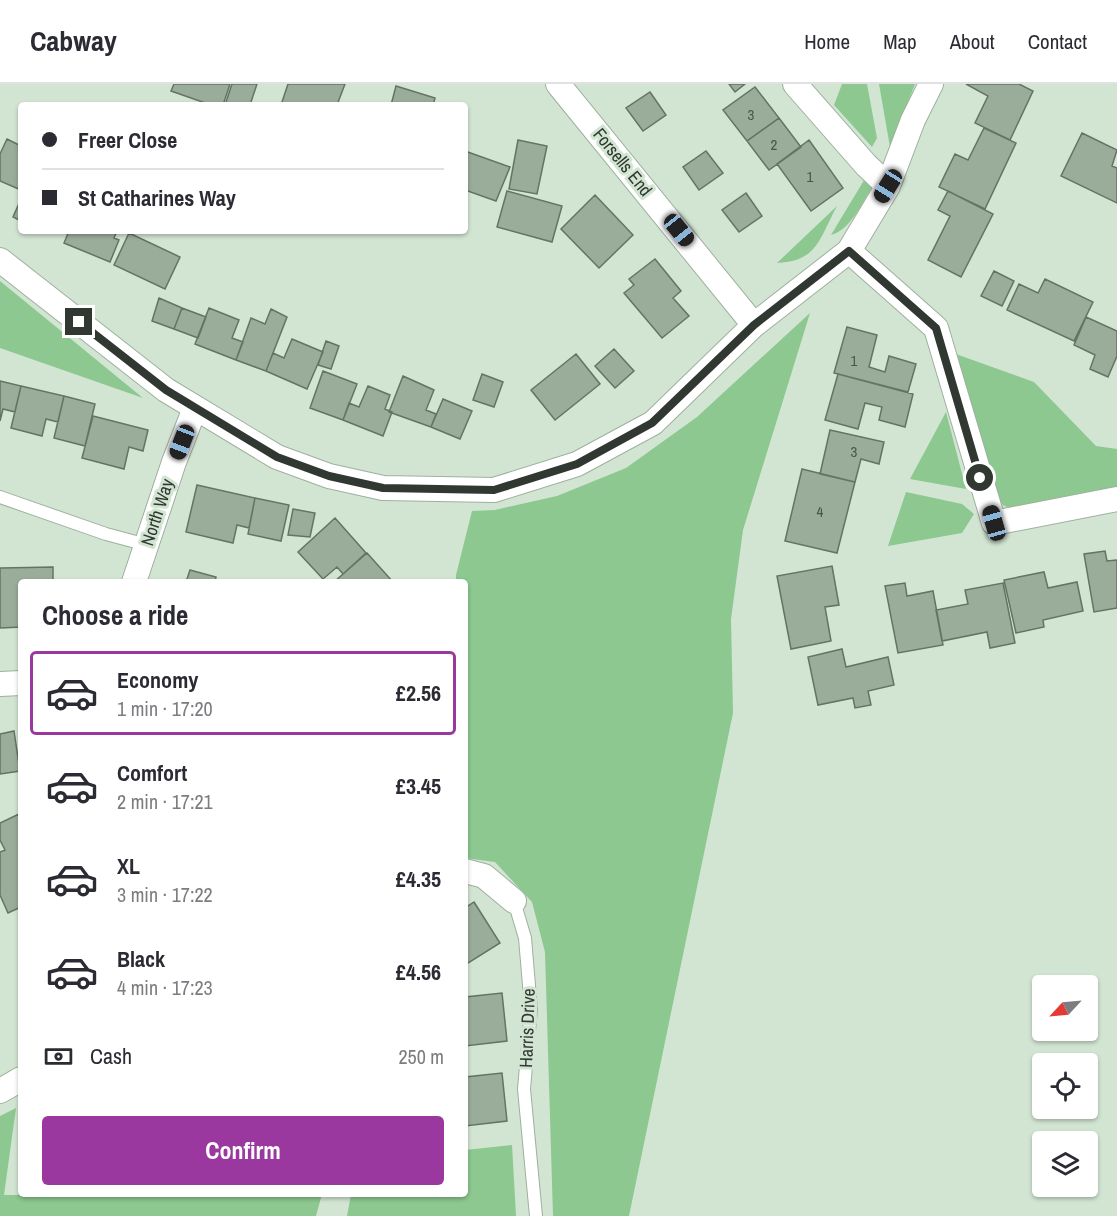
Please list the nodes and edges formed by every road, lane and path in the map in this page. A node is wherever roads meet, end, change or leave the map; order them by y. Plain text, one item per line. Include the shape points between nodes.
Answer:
1 (558, 84) edge
2 (795, 84) edge
3 (931, 84) edge
4 (888, 186) junction
5 (849, 251) junction
6 (0, 260) edge
7 (754, 325) junction
8 (195, 408) junction
9 (0, 497) edge
10 (1117, 499) edge
11 (147, 545) junction
12 (135, 579) edge
13 (18, 683) edge
14 (0, 684) edge
15 (468, 872) edge
16 (514, 901) joint
17 (18, 1081) edge
18 (0, 1091) edge
19 (536, 1216) edge

1 - 7 street, Forsells End
2 - 4 street
3 - 4 street
4 - 5 street
5 - 7 street
5 - 10 street via 936,328 994,523
6 - 8 street
7 - 8 street via 652,423 577,464 494,490 383,488 329,476 277,457
8 - 11 street, North Way
9 - 11 lane
11 - 12 street, North Way
13 - 14 street
15 - 16 street, Harris Drive via 484,876
16 - 19 lane, Harris Drive via 525,938 531,1009 524,1089
17 - 18 street

